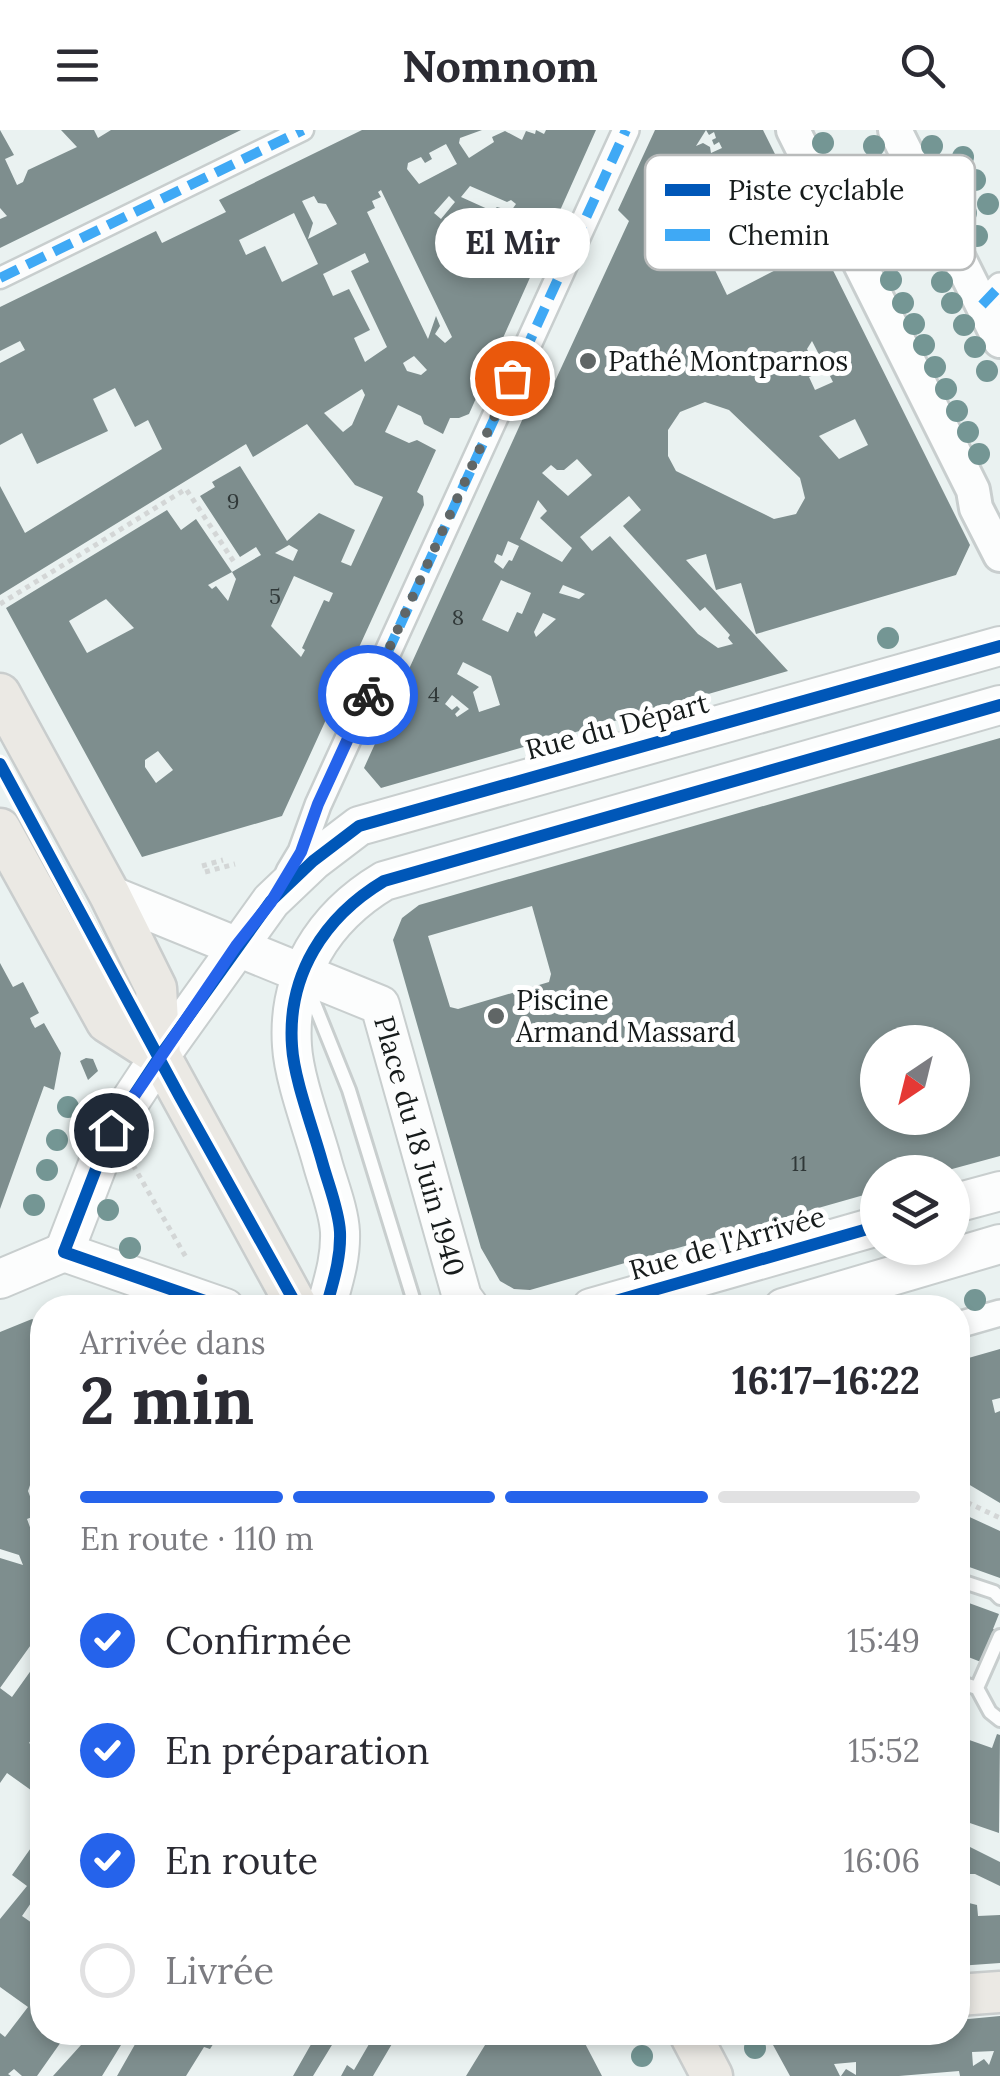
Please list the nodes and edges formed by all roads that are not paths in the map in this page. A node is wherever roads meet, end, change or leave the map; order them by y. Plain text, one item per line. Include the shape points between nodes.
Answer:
1 (304, 130) edge
2 (626, 130) edge
3 (793, 130) edge
4 (896, 130) edge
5 (806, 155) edge
6 (910, 155) edge
7 (975, 268) edge
8 (863, 270) edge
9 (0, 278) edge
10 (991, 296) edge
11 (1000, 340) edge
12 (1000, 556) edge
13 (1000, 646) edge
14 (0, 694) edge
15 (1000, 705) edge
16 (0, 764) edge
17 (0, 829) edge
18 (61, 875) junction
19 (94, 889) junction
20 (271, 902) junction
21 (236, 946) junction
22 (302, 973) junction
23 (160, 1056) junction
24 (1000, 1191) edge
25 (970, 1199) edge
26 (860, 1231) edge
27 (1000, 1244) edge
28 (64, 1252) junction
29 (0, 1279) edge
30 (188, 1295) edge
31 (291, 1295) edge
32 (330, 1295) edge
33 (412, 1295) edge
34 (461, 1295) edge
35 (636, 1295) edge
36 (827, 1295) edge
37 (1000, 1313) edge
38 (970, 1322) edge
39 (970, 1584) edge
40 (1000, 1598) edge
41 (1000, 1636) edge
42 (970, 1686) edge
43 (977, 1688) junction
44 (1000, 1720) edge
45 (1000, 1992) edge
46 (970, 1993) edge
47 (696, 2045) edge
48 (712, 2076) edge

1 - 9 street
2 - 20 street via 301,852
3 - 5 street
4 - 6 street
7 - 10 street
8 - 12 street
10 - 11 street
13 - 20 main road, Rue du Départ via 359,826
14 - 19 main road
15 - 22 main road via 384,881 340,912
16 - 18 lane
17 - 23 main road via 107,1022
18 - 19 lane
18 - 23 lane
19 - 21 main road, Place du 18 Juin 1940
19 - 23 main road via 156,988
20 - 21 main road
21 - 22 main road, Place du 18 Juin 1940
21 - 23 main road
22 - 32 main road via 292,1010 292,1050 340,1228
22 - 33 lane, Place du 18 Juin 1940 via 349,1090
22 - 34 main road, Place du 18 Juin 1940 via 380,1005
23 - 28 main road via 111,1130
23 - 31 main road
24 - 25 main road
26 - 35 main road, Rue de l'Arrivée
27 - 36 main road
28 - 29 main road
28 - 30 main road
37 - 38 street
39 - 40 lane
41 - 43 lane
42 - 43 lane
43 - 44 lane
45 - 46 main road
47 - 48 main road

